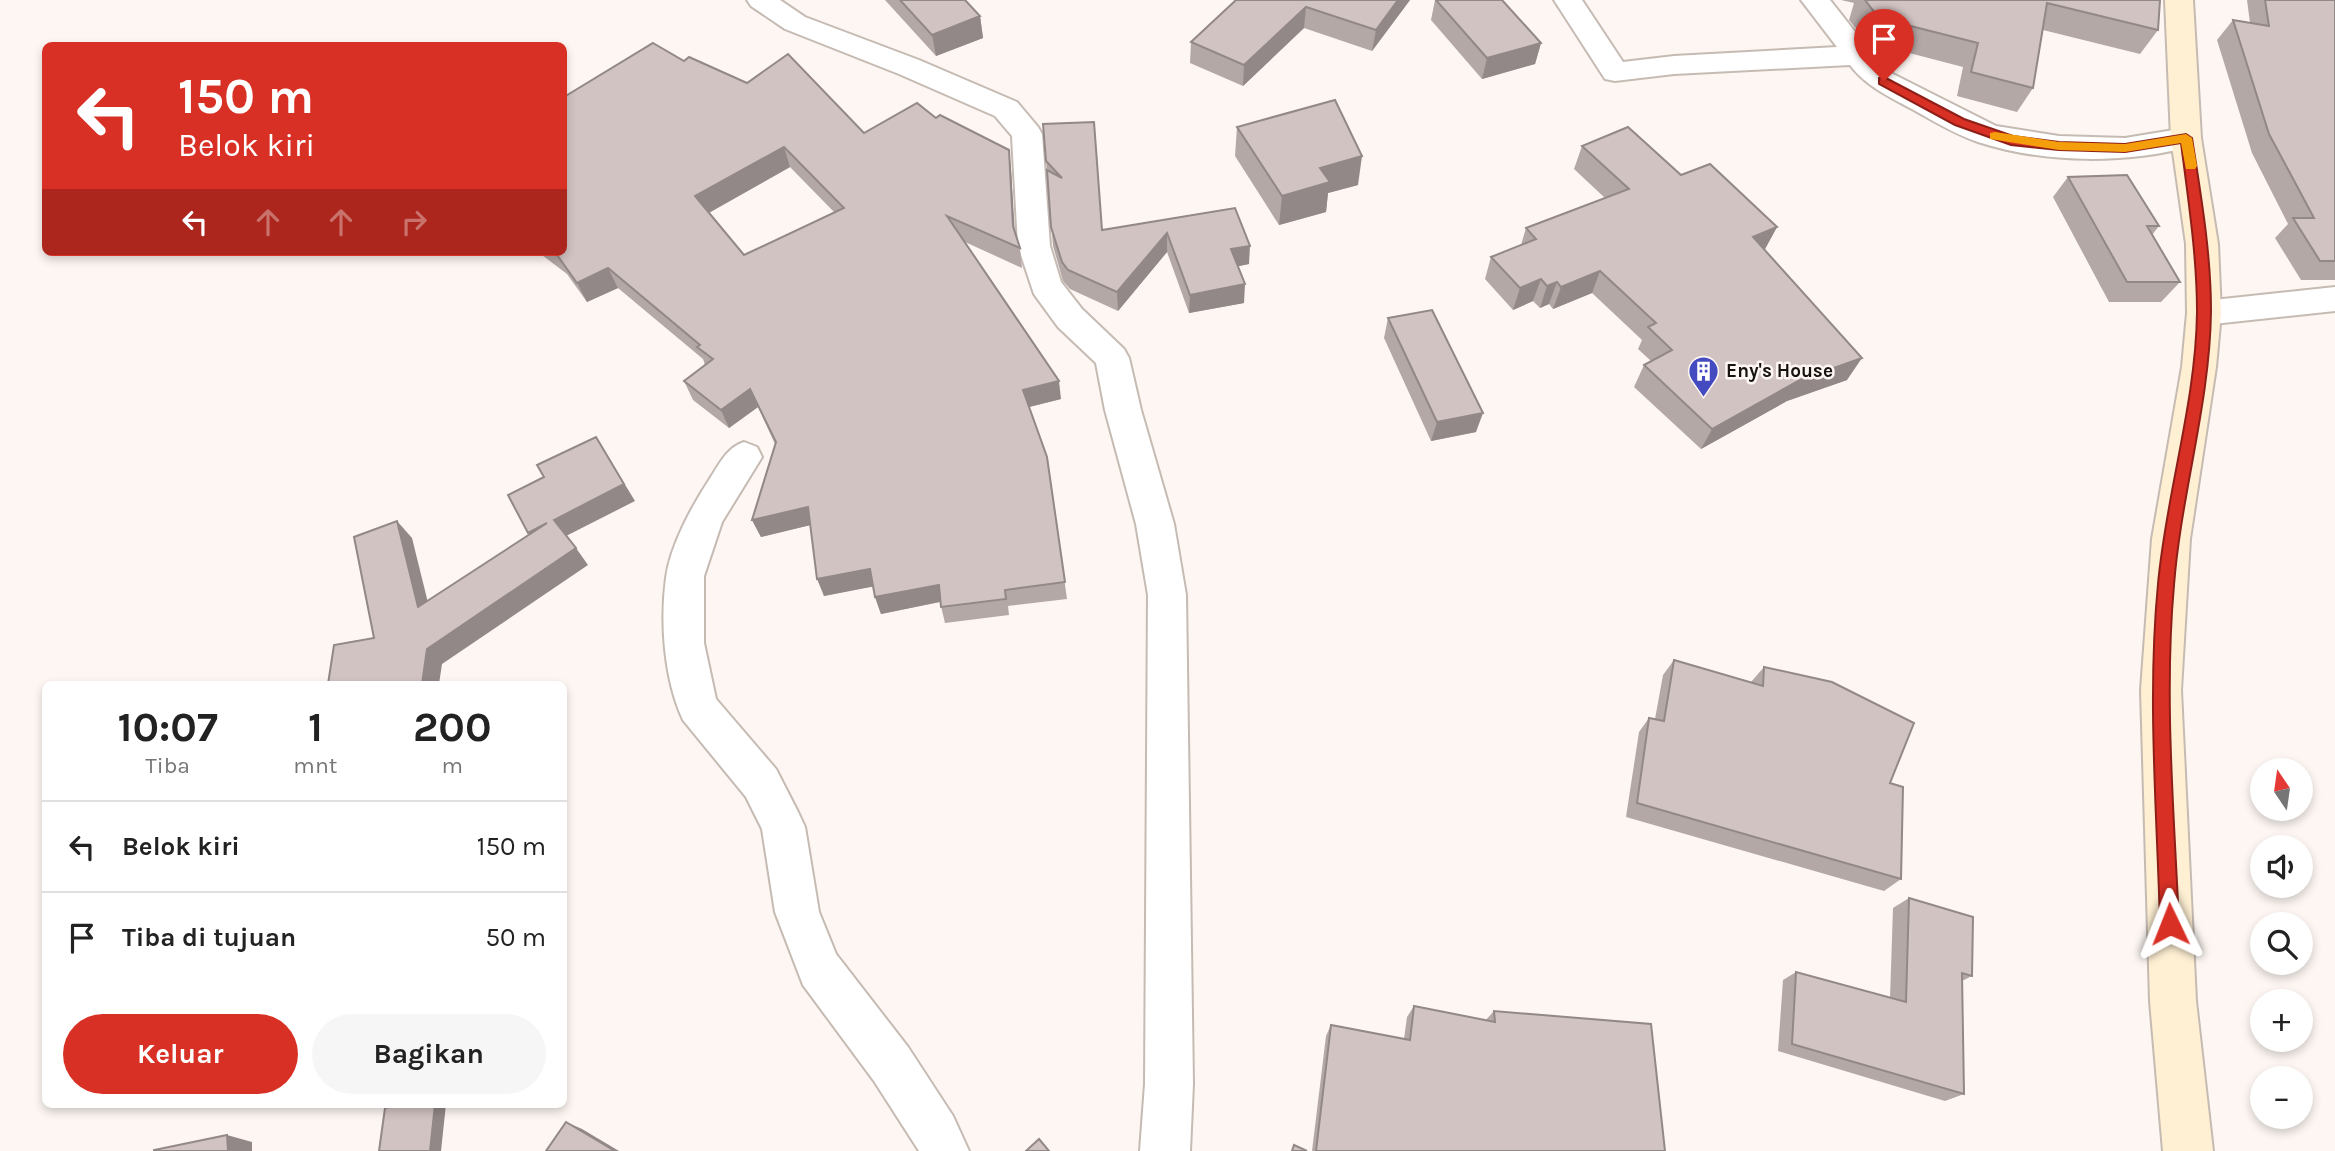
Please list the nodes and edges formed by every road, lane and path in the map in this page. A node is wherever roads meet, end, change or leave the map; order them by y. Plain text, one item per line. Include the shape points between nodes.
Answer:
1 (761, 0) edge
2 (1568, 0) edge
3 (1815, 0) edge
4 (2179, 0) edge
5 (1858, 55) junction
6 (2186, 138) junction
7 (2335, 299) edge
8 (2204, 313) junction
9 (744, 457) dead end
10 (944, 1151) edge
11 (1165, 1151) edge
12 (2188, 1151) edge

1 - 11 street via 795,23 1006,109 1027,134 1034,246 1046,285 1070,318 1112,358 1155,524 1167,595 1169,1084
2 - 5 street via 1615,72
3 - 5 street
4 - 6 main road
5 - 6 street via 1884,81 1959,122 2011,140 2125,148
6 - 8 main road via 2202,244
7 - 8 street
8 - 12 main road via 2169,550 2161,690 2173,1001
9 - 10 street via 705,517 685,576 684,642 697,707 761,783 783,827 797,912 819,969 891,1064

